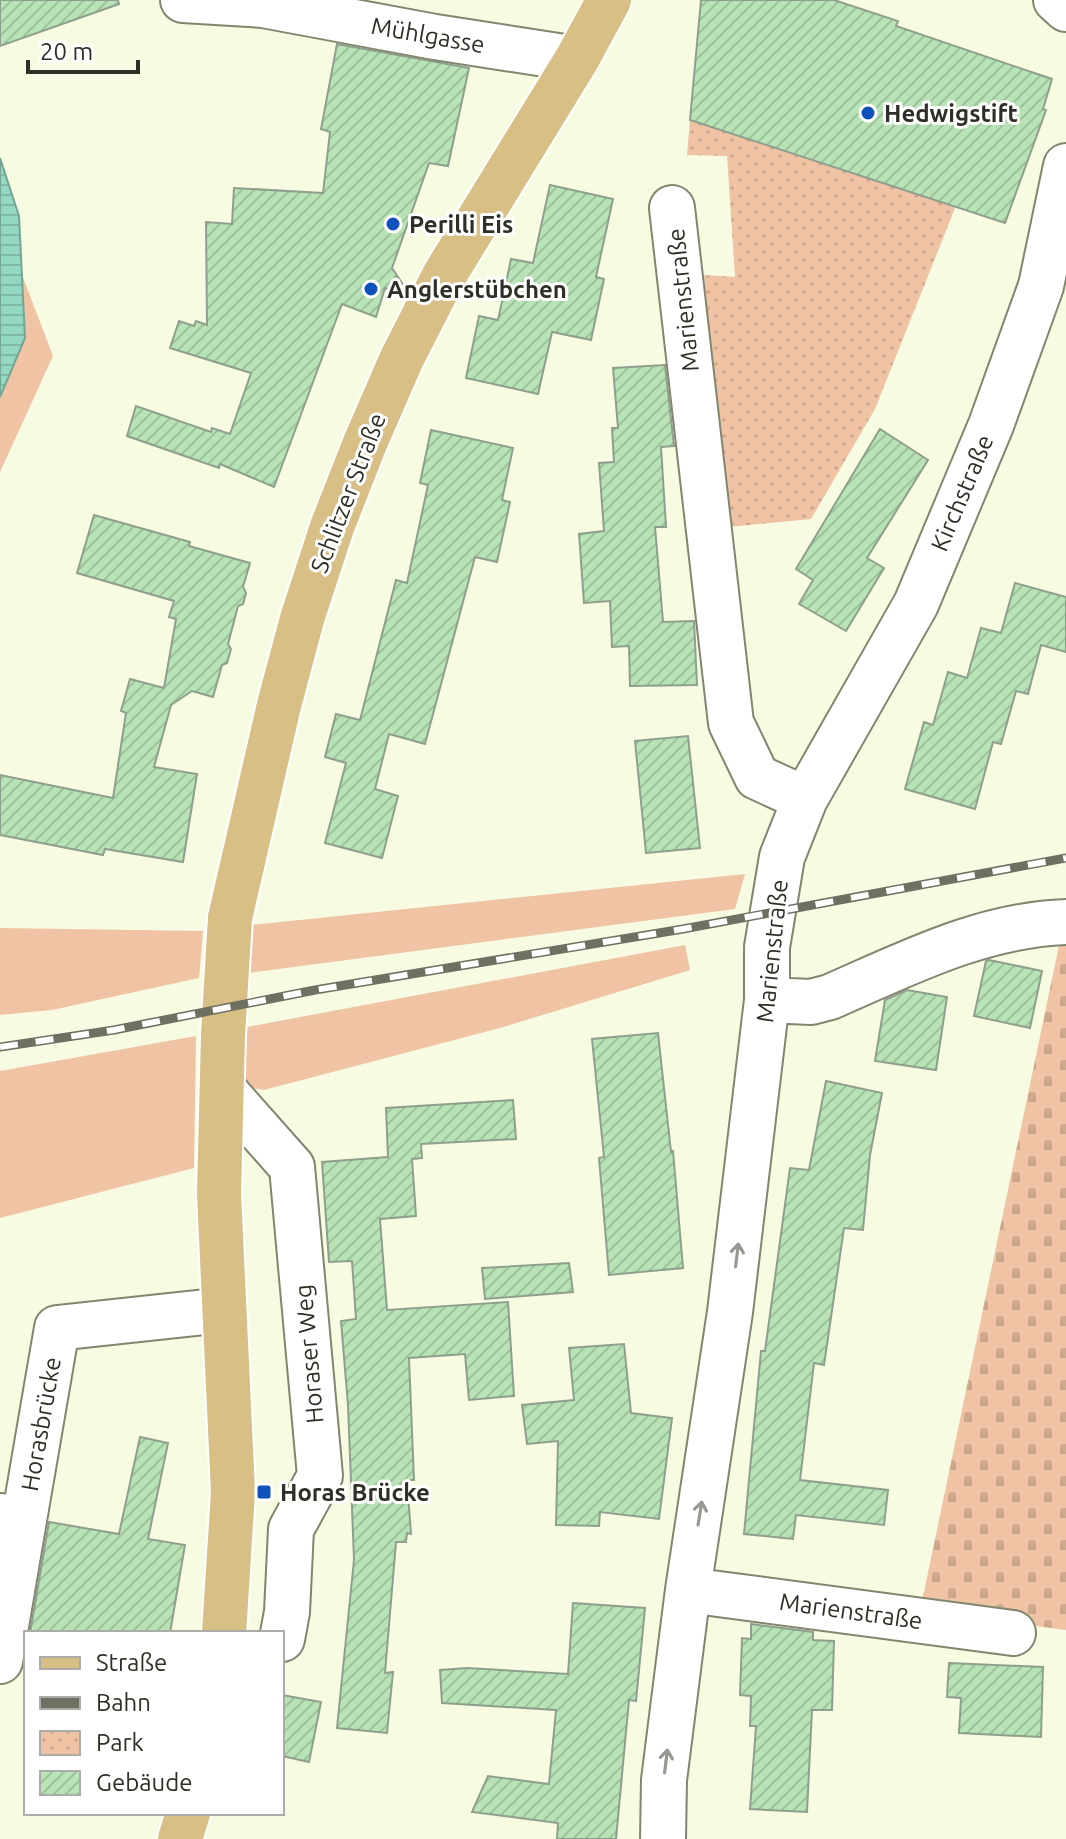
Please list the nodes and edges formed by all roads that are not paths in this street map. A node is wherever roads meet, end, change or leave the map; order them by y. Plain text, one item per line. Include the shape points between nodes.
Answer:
1 (183, 0) edge
2 (609, 0) edge
3 (1056, 0) edge
4 (1066, 9) edge
5 (577, 59) junction
6 (1066, 166) edge
7 (672, 208) dead end
8 (805, 799) junction
9 (1066, 922) edge
10 (767, 1000) junction
11 (222, 1088) junction
12 (224, 1310) junction
13 (12, 1518) edge
14 (688, 1590) junction
15 (224, 1631) edge
16 (283, 1631) edge
17 (1013, 1633) dead end
18 (0, 1661) edge
19 (187, 1815) edge
20 (180, 1839) edge
21 (663, 1839) edge

1 - 5 street, Mühlgasse via 263,5
2 - 5 main road, Schlitzer Straße
3 - 4 street
5 - 11 main road, Schlitzer Straße via 445,274 390,386 332,527 279,705 230,918
6 - 8 street, Kirchstraße via 1041,286 991,425 916,604
7 - 8 street, Marienstraße via 731,723 757,777
8 - 10 street, Marienstraße via 782,857 767,947
9 - 10 street via 1027,924 957,942 811,1002
14 -> 10 street, Marienstraße via 730,1312
11 - 12 main road
11 - 16 street, Horaser Weg via 292,1167 320,1476 291,1529
12 - 13 street, Horasbrücke via 57,1328
12 - 15 main road via 233,1492
13 - 18 street
14 - 17 street, Marienstraße
21 -> 14 street, Marienstraße via 664,1780
19 - 20 main road

